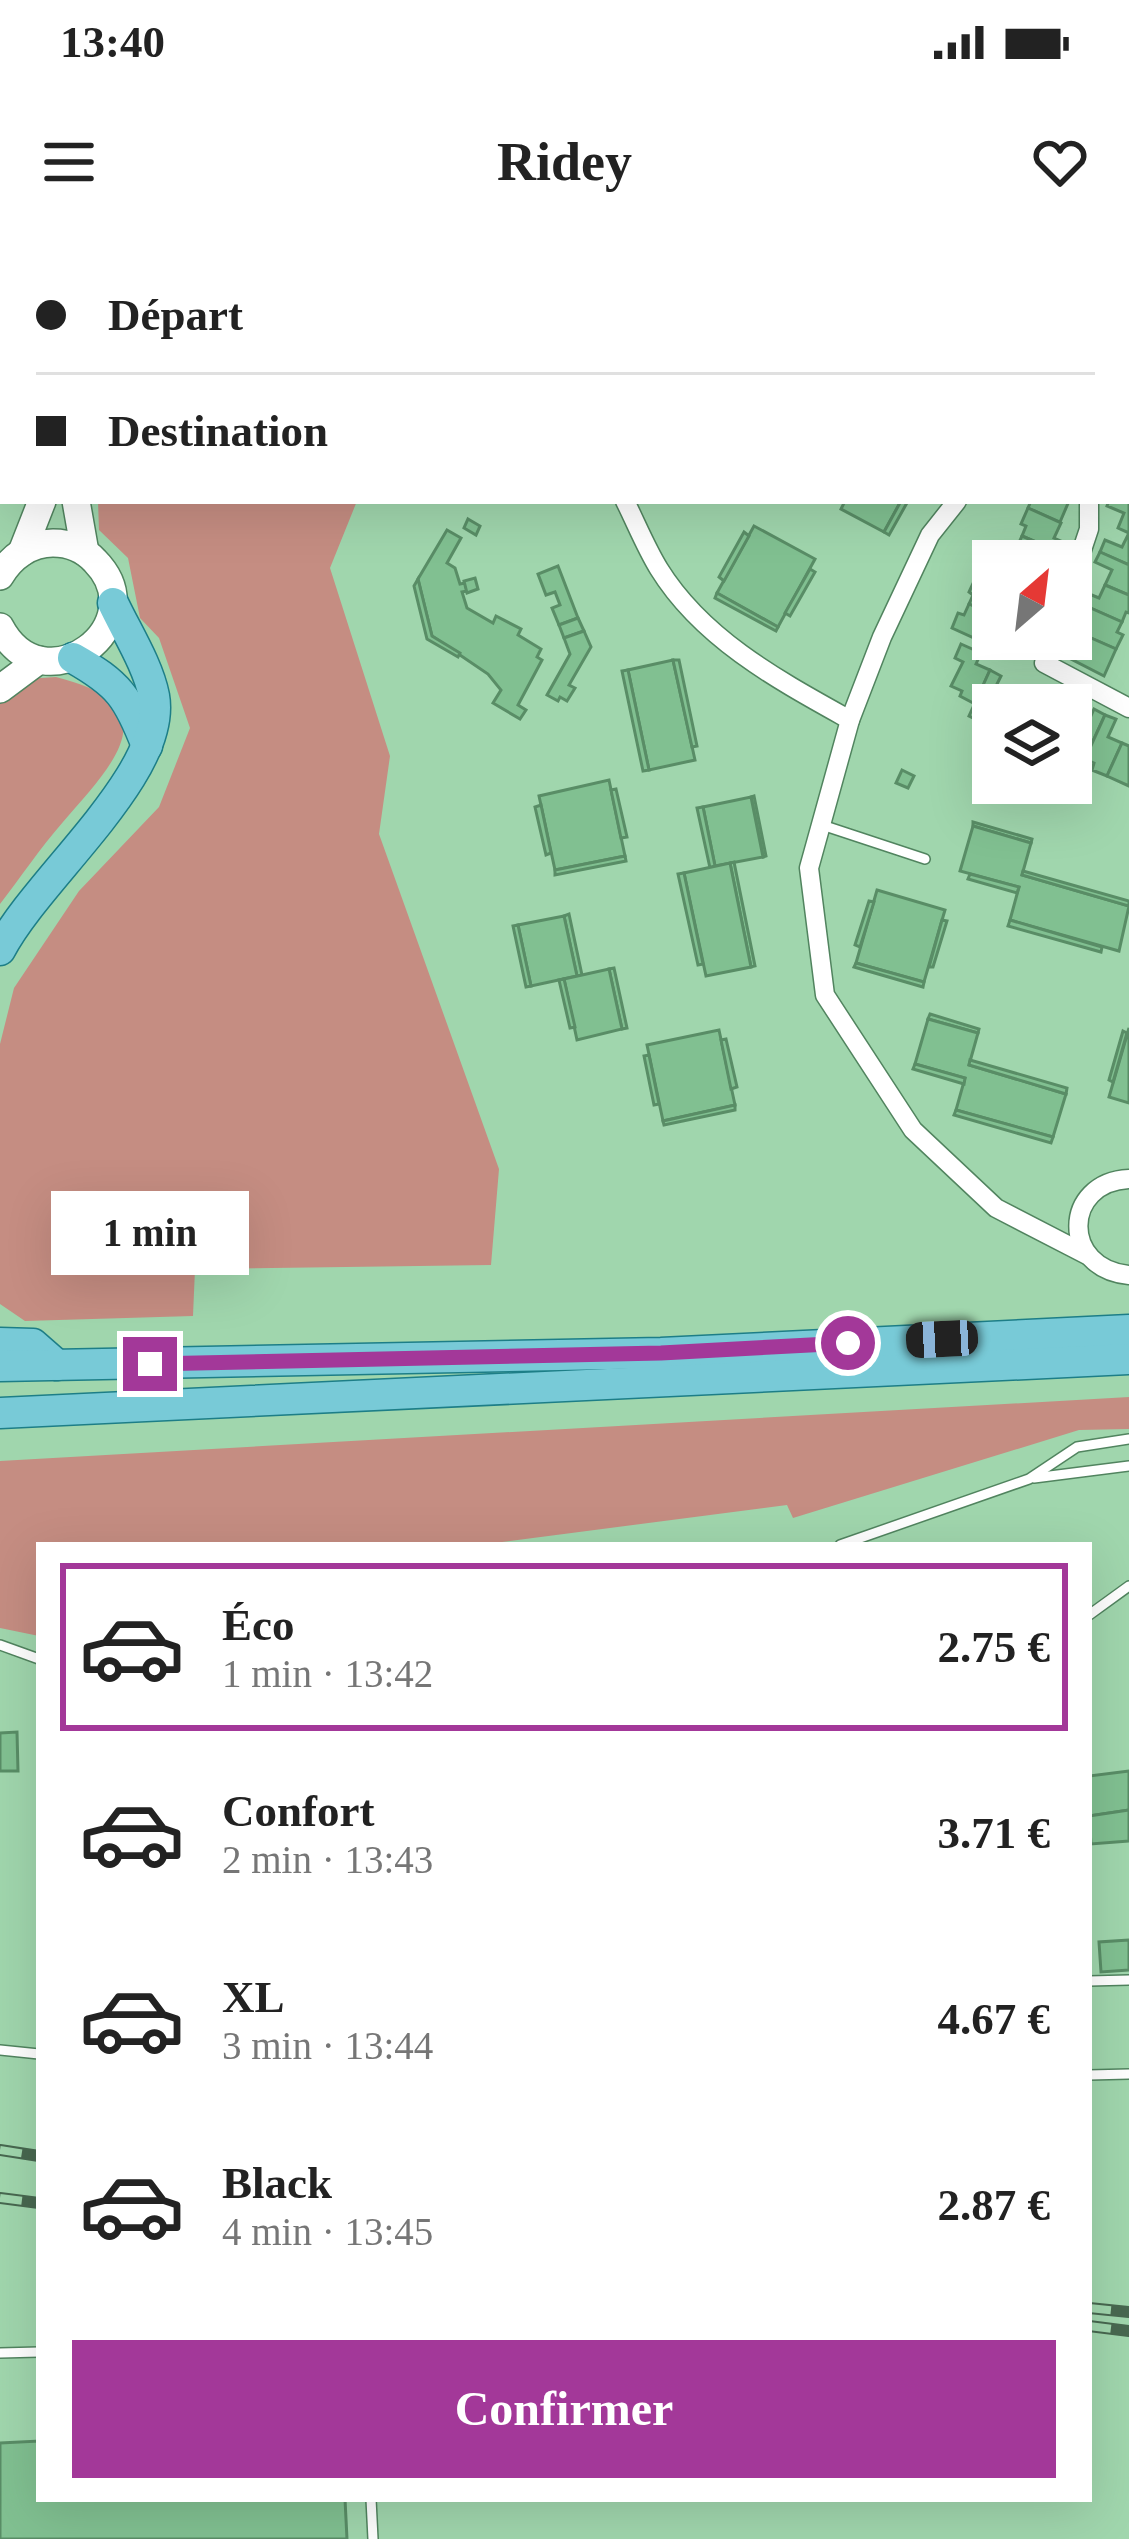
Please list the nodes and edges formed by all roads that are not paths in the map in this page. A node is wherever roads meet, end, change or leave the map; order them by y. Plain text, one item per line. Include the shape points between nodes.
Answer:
1 (41, 504) edge
2 (77, 504) edge
3 (627, 504) edge
4 (955, 504) edge
5 (1089, 504) edge
6 (1085, 540) edge
7 (22, 552) junction
8 (85, 552) junction
9 (0, 576) edge
10 (113, 603) junction
11 (1, 632) edge
12 (73, 658) junction
13 (39, 660) junction
14 (1045, 660) edge
15 (0, 689) edge
16 (1129, 708) edge
17 (850, 720) junction
18 (147, 746) junction
19 (821, 824) junction
20 (925, 859) dead end
21 (0, 950) edge
22 (1129, 1179) edge
23 (1087, 1255) junction
24 (1129, 1275) edge
25 (1129, 1330) edge
26 (0, 1343) edge
27 (1129, 1359) edge
28 (57, 1365) junction
29 (0, 1366) edge
30 (92, 1411) junction
31 (0, 1413) edge
32 (0, 1431) edge
33 (1129, 1439) edge
34 (1129, 1466) edge
35 (1029, 1479) junction
36 (849, 1542) edge
37 (1129, 1586) edge
38 (1092, 1613) edge
39 (0, 1646) edge
40 (36, 1658) edge
41 (1129, 1980) edge
42 (1092, 1981) edge
43 (0, 2050) edge
44 (36, 2054) edge
45 (1129, 2074) edge
46 (1092, 2075) edge
47 (36, 2352) edge
48 (0, 2354) edge
49 (371, 2502) edge
50 (373, 2539) edge

1 - 7 street
2 - 8 street
3 - 17 street via 659,569 715,635
4 - 17 street via 930,535
5 - 6 street
7 - 8 street via 54,543
7 - 9 street
8 - 10 street via 106,575
10 - 12 street via 101,637
10 - 18 main road via 154,696
11 - 13 street
12 - 13 street
12 - 18 main road via 112,680
13 - 15 street
14 - 16 street
17 - 19 street
18 - 21 main road via 134,775
19 - 20 lane
19 - 23 street via 809,868 825,995 913,1130 996,1208
22 - 23 street via 1088,1197 1078,1232
23 - 24 street
25 - 28 main road via 661,1353
26 - 28 main road via 33,1344
27 - 30 main road
28 - 29 main road
30 - 31 main road
30 - 32 main road via 67,1427
33 - 35 lane via 1077,1447
34 - 35 lane
35 - 36 lane
37 - 38 lane
39 - 40 lane
41 - 42 lane
43 - 44 lane
45 - 46 lane
47 - 48 lane
49 - 50 lane

